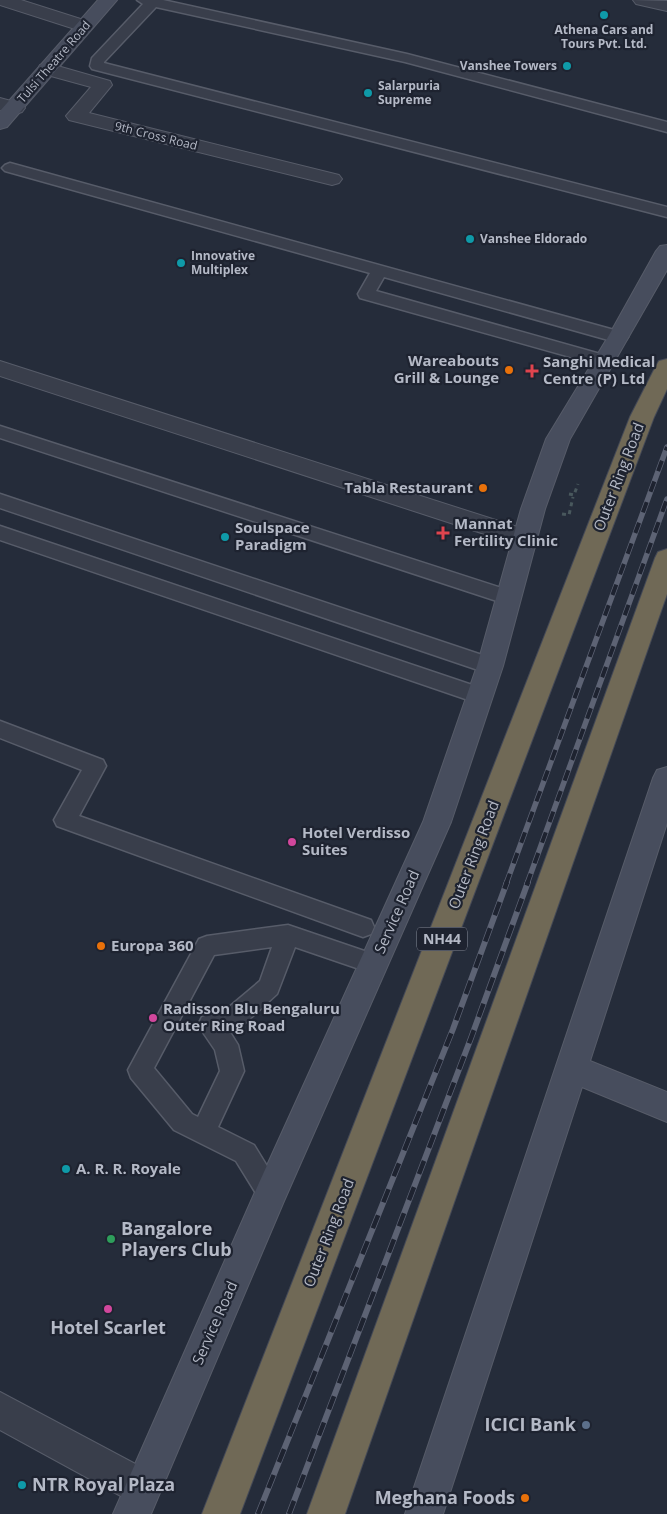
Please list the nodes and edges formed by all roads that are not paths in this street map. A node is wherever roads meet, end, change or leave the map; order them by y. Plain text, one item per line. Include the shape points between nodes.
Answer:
1 (3, 0) edge
2 (108, 0) edge
3 (642, 0) edge
4 (148, 1) edge
5 (667, 6) edge
6 (84, 26) junction
7 (47, 69) junction
8 (7, 106) edge
9 (0, 123) edge
10 (667, 127) edge
11 (10, 168) dead end
12 (332, 179) dead end
13 (667, 212) edge
14 (667, 251) edge
15 (380, 270) junction
16 (619, 337) junction
17 (605, 361) junction
18 (667, 366) edge
19 (0, 368) edge
20 (0, 432) edge
21 (0, 501) edge
22 (0, 533) edge
23 (524, 538) junction
24 (667, 558) edge
25 (510, 598) junction
26 (490, 666) junction
27 (480, 696) junction
28 (0, 729) edge
29 (667, 778) edge
30 (362, 927) dead end
31 (288, 934) junction
32 (374, 964) junction
33 (572, 1068) junction
34 (667, 1107) edge
35 (203, 1132) junction
36 (271, 1194) junction
37 (0, 1410) edge
38 (138, 1501) edge
39 (221, 1514) edge
40 (326, 1514) edge
41 (424, 1514) edge

1 - 6 street
2 - 6 street, Tulsi Theatre Road
3 - 5 street
4 - 10 lane via 407,58
4 - 13 lane via 97,61 97,66
6 - 7 street, Tulsi Theatre Road
7 - 8 street, Tulsi Theatre Road
7 - 12 street, 9th Cross Road via 103,85 76,116
8 - 9 street, Tulsi Theatre Road
11 - 15 lane
14 - 16 street, Service Road
15 - 16 lane
15 - 17 lane via 366,294
16 - 17 street, Service Road
17 - 23 street, Service Road via 558,439
18 - 39 highway, Outer Ring Road / NH44 via 639,426
19 - 23 street
20 - 25 lane
21 - 26 lane
22 - 27 lane
23 - 25 street, Service Road
24 - 40 highway
25 - 26 street, Service Road
26 - 27 street, Service Road
27 - 32 street, Service Road via 437,822
28 - 30 lane via 95,766 65,820
29 - 33 street
31 - 32 lane
31 - 35 lane via 269,987 236,1016 210,1025 226,1044 232,1071
31 - 35 lane via 207,946 140,1070 183,1122
32 - 36 street, Service Road
33 - 34 street
33 - 41 street
35 - 36 lane via 245,1153
36 - 38 street, Service Road
37 - 38 street

